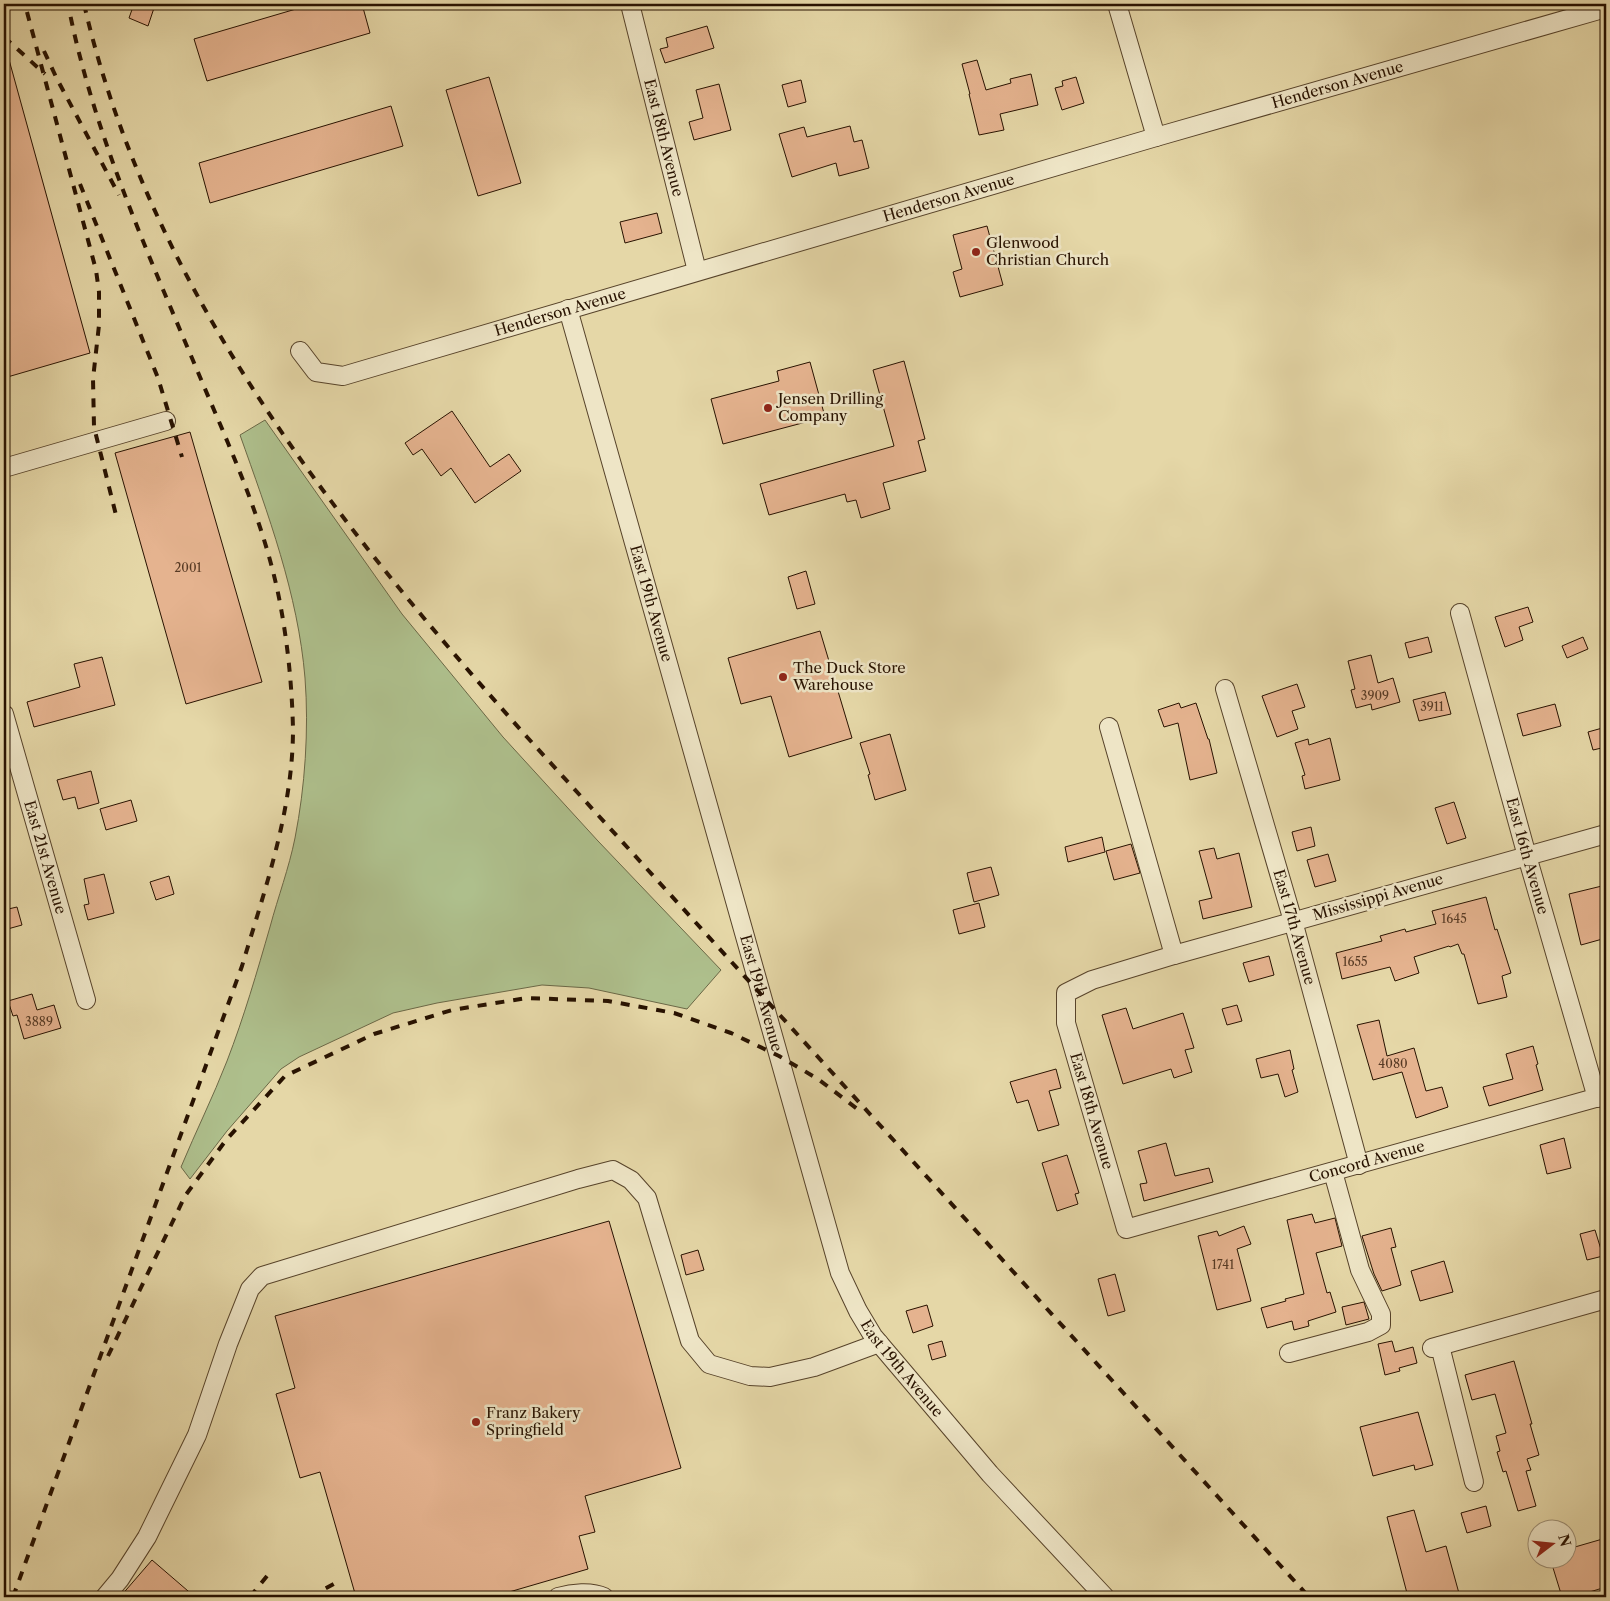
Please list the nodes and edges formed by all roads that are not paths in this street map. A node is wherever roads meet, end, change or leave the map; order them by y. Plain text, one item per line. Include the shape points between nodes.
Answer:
1 (630, 4) edge
2 (1118, 4) edge
3 (1606, 8) edge
4 (1156, 137) junction
5 (697, 271) junction
6 (568, 309) junction
7 (300, 351) dead end
8 (166, 421) dead end
9 (4, 468) edge
10 (1460, 613) dead end
11 (1225, 689) dead end
12 (4, 714) edge
13 (1109, 727) dead end
14 (1606, 834) edge
15 (1526, 856) junction
16 (1293, 921) junction
17 (1174, 955) junction
18 (1066, 992) joint
19 (86, 1000) dead end
20 (1602, 1096) edge
21 (1359, 1165) junction
22 (1332, 1172) junction
23 (1126, 1229) joint
24 (1606, 1299) edge
25 (879, 1344) junction
26 (1289, 1353) dead end
27 (1474, 1482) dead end
28 (1096, 1595) edge
29 (104, 1597) edge
30 (558, 1597) edge
31 (604, 1597) edge

1 - 5 street, East 18th Avenue
2 - 4 street
3 - 4 street, Henderson Avenue
4 - 5 street, Henderson Avenue
5 - 6 street, Henderson Avenue
6 - 7 street, Henderson Avenue via 343,376 316,372
6 - 25 street, East 19th Avenue via 840,1273 858,1312
8 - 9 street
10 - 15 street, East 16th Avenue
11 - 16 street, East 17th Avenue
12 - 19 street, East 21st Avenue
13 - 17 street
14 - 15 street, Mississippi Avenue
15 - 16 street, Mississippi Avenue
15 - 20 street, East 16th Avenue
16 - 17 street, Mississippi Avenue
16 - 21 street, East 17th Avenue
17 - 18 street, Mississippi Avenue via 1092,980
18 - 23 street, East 18th Avenue via 1066,1023
20 - 21 street, Concord Avenue
21 - 22 street, Concord Avenue
22 - 23 street, Concord Avenue
22 - 26 street via 1360,1270 1381,1314 1381,1325 1368,1332
24 - 27 street via 1436,1346
25 - 28 street, East 19th Avenue
25 - 29 street via 814,1367 770,1377 750,1376 709,1364 690,1341 647,1198 631,1180 613,1170 262,1276 250,1289 197,1436 146,1537 120,1579
30 - 31 street via 596,1593

